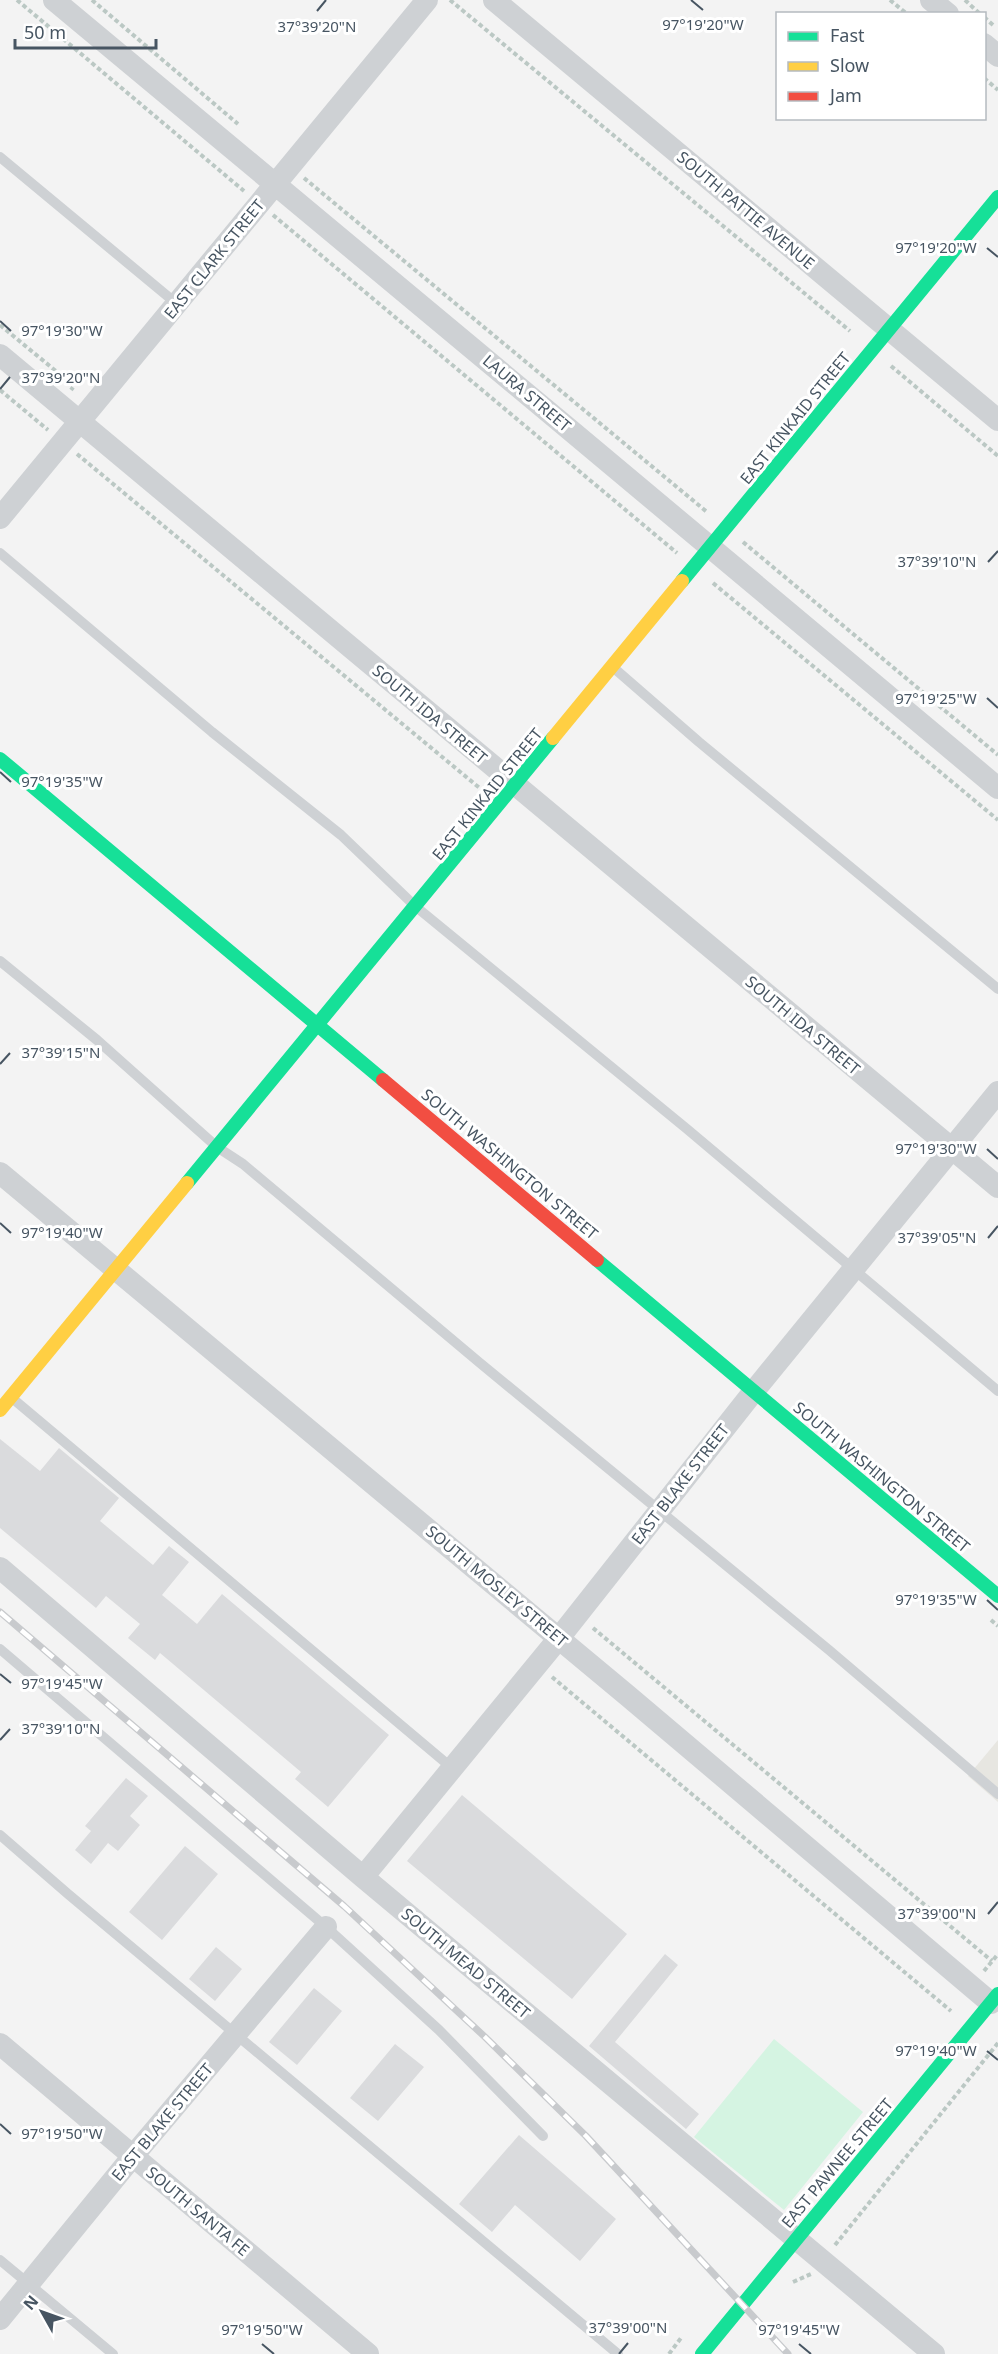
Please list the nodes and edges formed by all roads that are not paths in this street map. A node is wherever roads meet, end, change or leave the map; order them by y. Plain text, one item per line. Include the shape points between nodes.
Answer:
1 (54, 0) edge
2 (427, 0) edge
3 (494, 0) edge
4 (931, 0) edge
5 (946, 12) edge
6 (986, 46) edge
7 (998, 56) edge
8 (0, 157) edge
9 (274, 185) junction
10 (998, 197) edge
11 (177, 304) junction
12 (889, 330) junction
13 (0, 355) edge
14 (998, 420) edge
15 (79, 422) junction
16 (0, 518) edge
17 (712, 546) junction
18 (0, 553) edge
19 (613, 666) junction
20 (0, 759) edge
21 (516, 785) junction
22 (998, 788) edge
23 (416, 906) junction
24 (0, 961) edge
25 (998, 989) edge
26 (318, 1025) junction
27 (998, 1092) edge
28 (217, 1147) junction
29 (952, 1148) junction
30 (0, 1173) edge
31 (998, 1187) edge
32 (116, 1269) junction
33 (854, 1269) junction
34 (754, 1391) junction
35 (998, 1391) edge
36 (5, 1393) edge
37 (0, 1410) edge
38 (660, 1510) junction
39 (0, 1568) edge
40 (998, 1596) edge
41 (559, 1638) junction
42 (0, 1649) edge
43 (452, 1768) junction
44 (998, 1794) edge
45 (0, 1835) edge
46 (363, 1877) junction
47 (326, 1927) junction
48 (994, 1998) edge
49 (236, 2033) junction
50 (0, 2044) edge
51 (543, 2136) dead end
52 (132, 2156) junction
53 (796, 2239) junction
54 (0, 2260) edge
55 (29, 2282) junction
56 (0, 2319) edge
57 (113, 2354) edge
58 (368, 2354) edge
59 (618, 2354) edge
60 (702, 2354) edge
61 (934, 2354) edge

1 - 9 street, LAURA STREET
2 - 9 street, EAST CLARK STREET
3 - 12 street, SOUTH PATTIE AVENUE
4 - 5 street
6 - 7 street
8 - 11 lane
9 - 11 street, EAST CLARK STREET
9 - 17 street, LAURA STREET
10 - 12 street, EAST KINKAID STREET
11 - 15 street, EAST CLARK STREET
12 - 14 street, SOUTH PATTIE AVENUE
12 - 17 street, EAST KINKAID STREET
13 - 15 street, SOUTH IDA STREET
15 - 16 street, EAST CLARK STREET
15 - 21 street, SOUTH IDA STREET
17 - 19 street, EAST KINKAID STREET
17 - 22 street, LAURA STREET
18 - 23 lane via 341,835
19 - 21 street, EAST KINKAID STREET
19 - 25 lane
20 - 26 street, SOUTH WASHINGTON STREET
21 - 23 street, EAST KINKAID STREET
21 - 29 street, SOUTH IDA STREET
23 - 26 street, EAST KINKAID STREET
23 - 33 lane
24 - 28 lane via 97,1040
26 - 28 street, EAST KINKAID STREET
26 - 34 street, SOUTH WASHINGTON STREET
27 - 29 street, EAST BLAKE STREET
28 - 32 street, EAST KINKAID STREET
28 - 38 lane via 243,1164
29 - 31 street, SOUTH IDA STREET
29 - 33 street, EAST BLAKE STREET
30 - 32 street, SOUTH MOSLEY STREET
32 - 36 street, EAST KINKAID STREET
32 - 41 street, SOUTH MOSLEY STREET
33 - 34 street, EAST BLAKE STREET
33 - 35 lane
34 - 38 street, EAST BLAKE STREET
34 - 40 street, SOUTH WASHINGTON STREET
36 - 37 street, EAST KINKAID STREET
36 - 43 lane
38 - 41 street, EAST BLAKE STREET
38 - 44 lane
39 - 46 street, SOUTH MEAD STREET
41 - 43 street, EAST BLAKE STREET
41 - 48 street, SOUTH MOSLEY STREET
42 - 47 lane
43 - 46 street, EAST BLAKE STREET
45 - 49 lane
46 - 53 street, SOUTH MEAD STREET
47 - 49 street, EAST BLAKE STREET
47 - 51 lane via 439,2030
48 - 53 street, EAST PAWNEE STREET
49 - 52 street, EAST BLAKE STREET
49 - 59 lane
50 - 52 street, SOUTH SANTA FE
52 - 55 street, EAST BLAKE STREET
52 - 58 street, SOUTH SANTA FE
53 - 60 street, EAST PAWNEE STREET
53 - 61 street, SOUTH MEAD STREET
54 - 55 lane
55 - 56 street, EAST BLAKE STREET
55 - 57 lane

